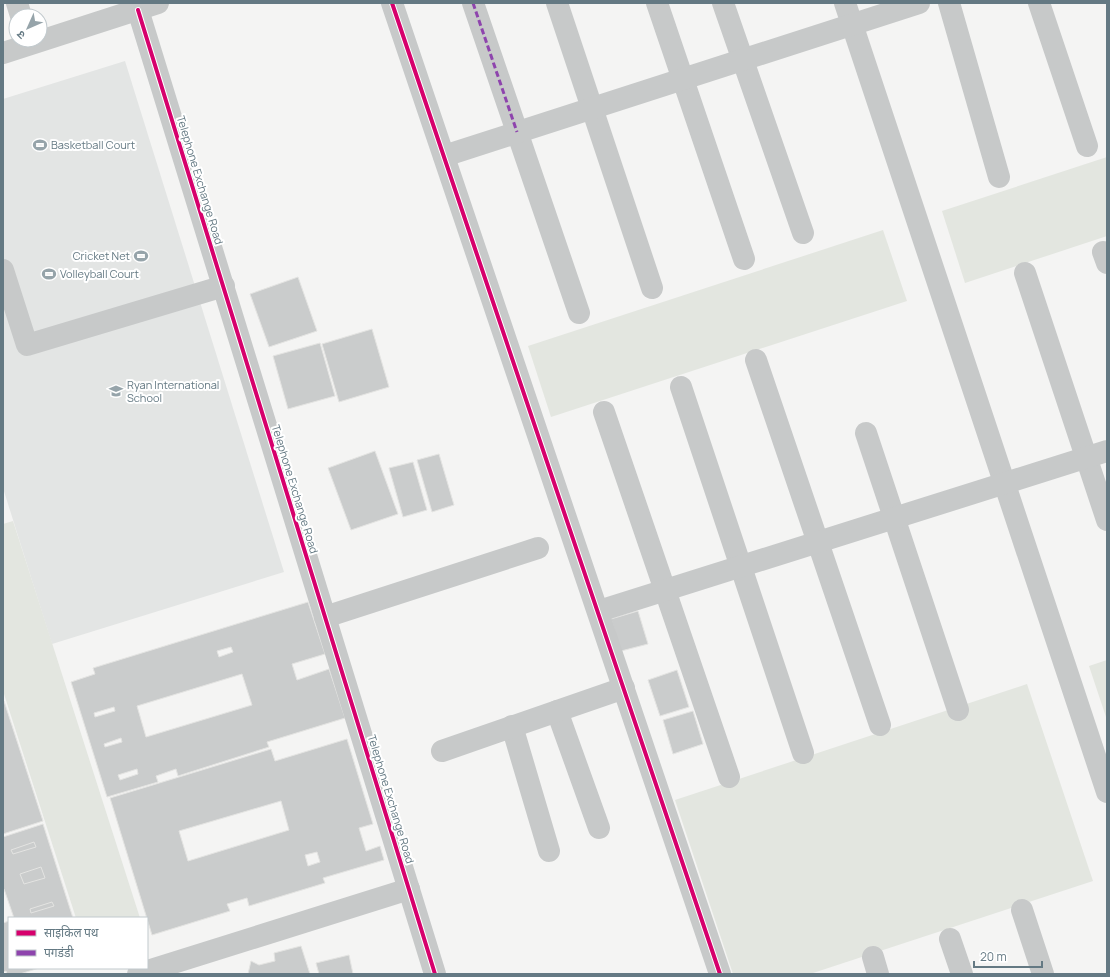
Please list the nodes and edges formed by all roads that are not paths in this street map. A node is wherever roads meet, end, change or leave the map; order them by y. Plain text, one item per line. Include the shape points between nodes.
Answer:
1 (392, 3) edge
2 (473, 3) edge
3 (557, 3) edge
4 (657, 3) edge
5 (723, 3) edge
6 (845, 3) edge
7 (920, 3) edge
8 (950, 3) edge
9 (1039, 3) edge
10 (148, 6) edge
11 (852, 25) junction
12 (48, 36) edge
13 (15, 48) edge
14 (3, 53) edge
15 (743, 60) junction
16 (683, 79) junction
17 (592, 108) junction
18 (517, 132) junction
19 (1087, 146) dead end
20 (444, 156) junction
21 (1000, 177) dead end
22 (803, 233) dead end
23 (744, 259) dead end
24 (3, 270) edge
25 (1025, 273) dead end
26 (224, 286) junction
27 (652, 288) dead end
28 (579, 313) dead end
29 (756, 360) dead end
30 (681, 387) dead end
31 (604, 412) dead end
32 (866, 433) dead end
33 (1107, 451) edge
34 (1086, 457) junction
35 (1004, 483) junction
36 (894, 518) junction
37 (1107, 520) edge
38 (818, 542) junction
39 (538, 548) dead end
40 (741, 567) junction
41 (665, 590) junction
42 (599, 611) junction
43 (325, 617) junction
44 (624, 688) junction
45 (958, 710) dead end
46 (558, 711) junction
47 (512, 726) junction
48 (880, 726) dead end
49 (442, 751) dead end
50 (803, 753) dead end
51 (729, 777) dead end
52 (1107, 792) edge
53 (599, 828) dead end
54 (549, 851) dead end
55 (409, 888) junction
56 (1022, 910) dead end
57 (950, 939) dead end
58 (138, 974) edge
59 (435, 974) edge
60 (720, 974) edge
61 (962, 974) edge
62 (1043, 974) edge

1 - 20 street
2 - 18 street
3 - 17 street
4 - 16 street
5 - 15 street
6 - 11 street
7 - 11 street
8 - 21 street
9 - 19 street
10 - 12 street
10 - 26 street, Telephone Exchange Road
11 - 15 street
11 - 35 street
13 - 14 street
15 - 16 street
15 - 22 street
16 - 17 street
16 - 23 street
17 - 18 street
17 - 27 street
18 - 20 street
18 - 28 street
20 - 42 street
24 - 26 street via 27,345
25 - 34 street
26 - 43 street, Telephone Exchange Road
29 - 38 street
30 - 40 street
31 - 41 street
32 - 36 street
33 - 34 street
34 - 35 street
34 - 37 street
35 - 36 street
35 - 52 street
36 - 38 street
36 - 45 street
38 - 40 street
38 - 48 street
39 - 43 street
40 - 41 street
40 - 50 street
41 - 42 street
41 - 51 street
42 - 44 street
43 - 55 street, Telephone Exchange Road
44 - 46 street
44 - 60 street
46 - 47 street
46 - 53 street
47 - 49 street
47 - 54 street
55 - 58 street
55 - 59 street, Telephone Exchange Road
56 - 62 street
57 - 61 street

